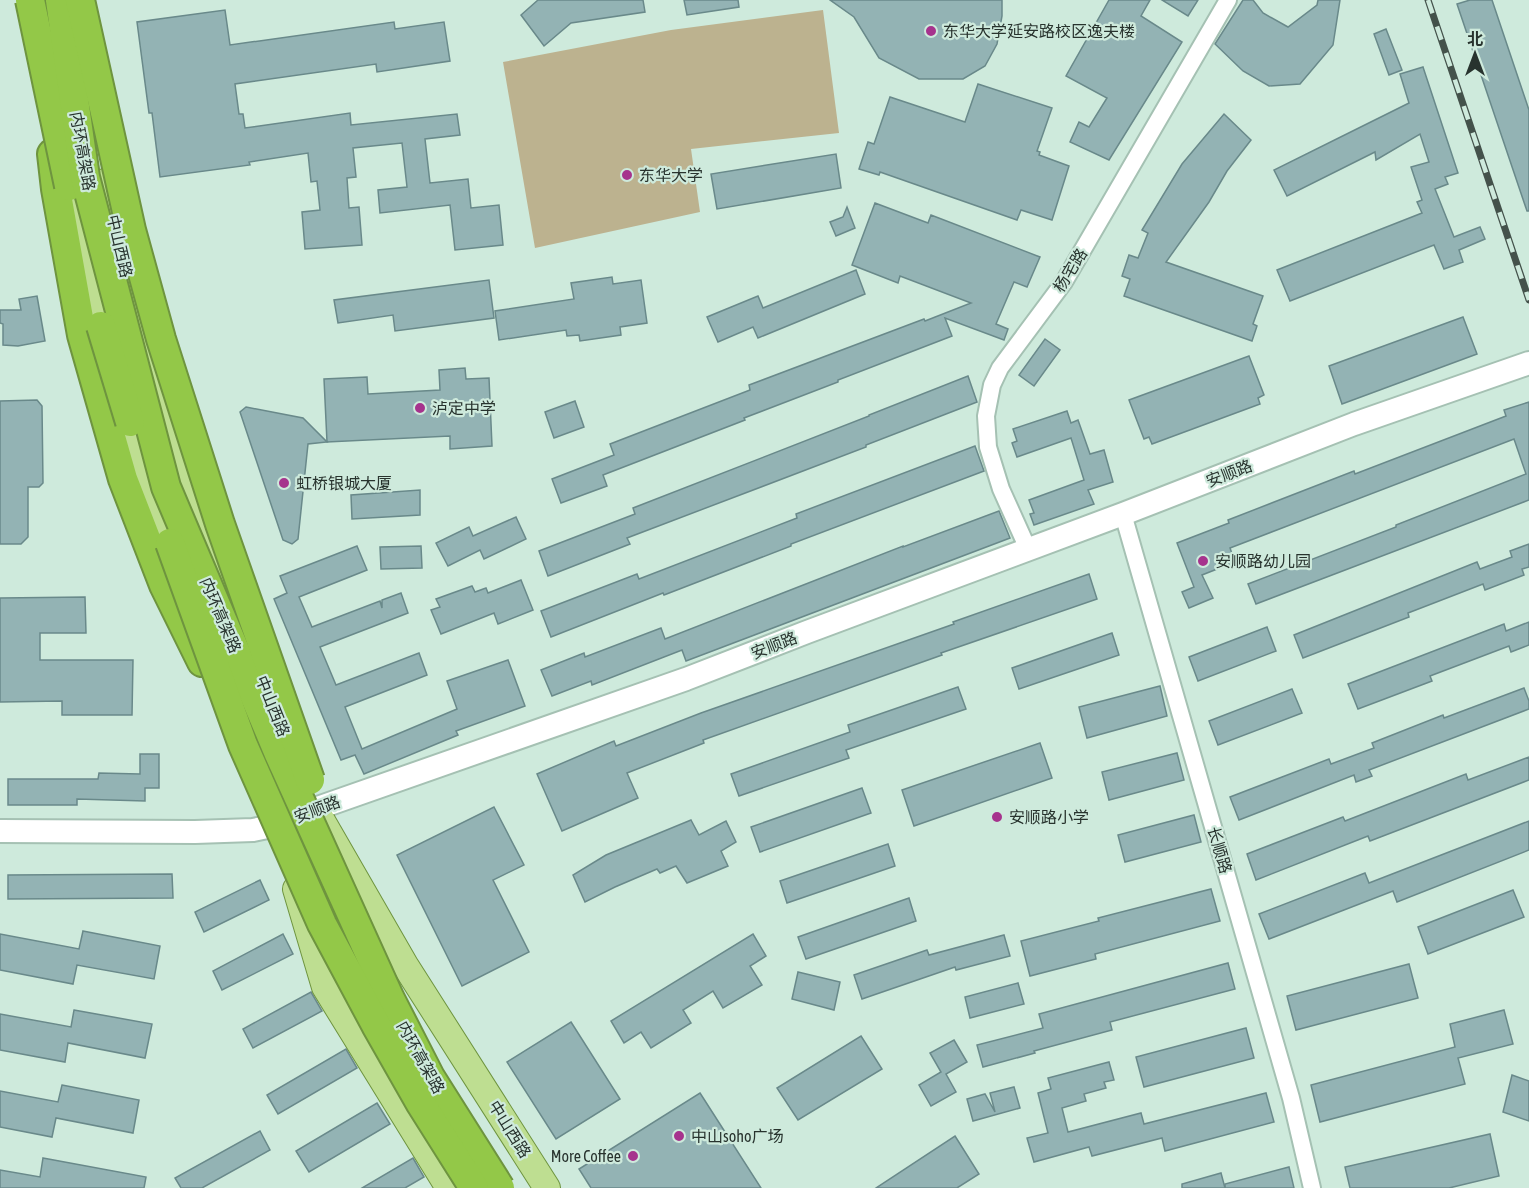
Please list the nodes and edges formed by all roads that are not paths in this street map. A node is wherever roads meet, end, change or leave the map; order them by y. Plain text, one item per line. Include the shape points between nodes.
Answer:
1 (30, 0) edge
2 (42, 0) edge
3 (60, 0) edge
4 (79, 0) edge
5 (1228, 0) edge
6 (69, 187) junction
7 (1529, 363) edge
8 (1123, 514) junction
9 (1028, 549) junction
10 (243, 745) junction
11 (315, 809) junction
12 (276, 825) junction
13 (0, 831) edge
14 (390, 999) junction
15 (449, 1188) edge
16 (474, 1188) edge
17 (500, 1188) edge
18 (547, 1188) edge
19 (1312, 1188) edge

1 - 6 highway, bridge
2 - 6 highway, 内环高架路, bridge
2 - 10 highway, bridge via 56,189 82,335 123,479 164,585
2 - 12 main road, 中山西路 via 114,366 180,579
3 - 14 highway, 内环高架路, bridge via 86,177 166,487 279,754
4 - 11 main road, 中山西路 via 118,244 140,328 190,490
4 - 14 highway, bridge via 131,230 161,339 289,722
5 - 9 street, 杨宅路 via 1064,282 1000,368 992,385 986,416 988,447 1001,489
6 - 10 highway, 内环高架路, bridge via 101,326 149,483
7 - 8 street, 安顺路 via 1354,424
8 - 9 street, 安顺路
8 - 19 street, 长顺路 via 1291,1098
9 - 11 street, 安顺路 via 675,683
10 - 16 highway, 内环高架路, bridge via 322,924 376,1026
11 - 12 street, 安顺路
11 - 18 main road, 中山西路 via 405,965
12 - 13 street, 安顺路 via 253,830 195,832
12 - 15 main road, 中山西路 via 325,987
14 - 17 highway, 内环高架路, bridge via 430,1077

